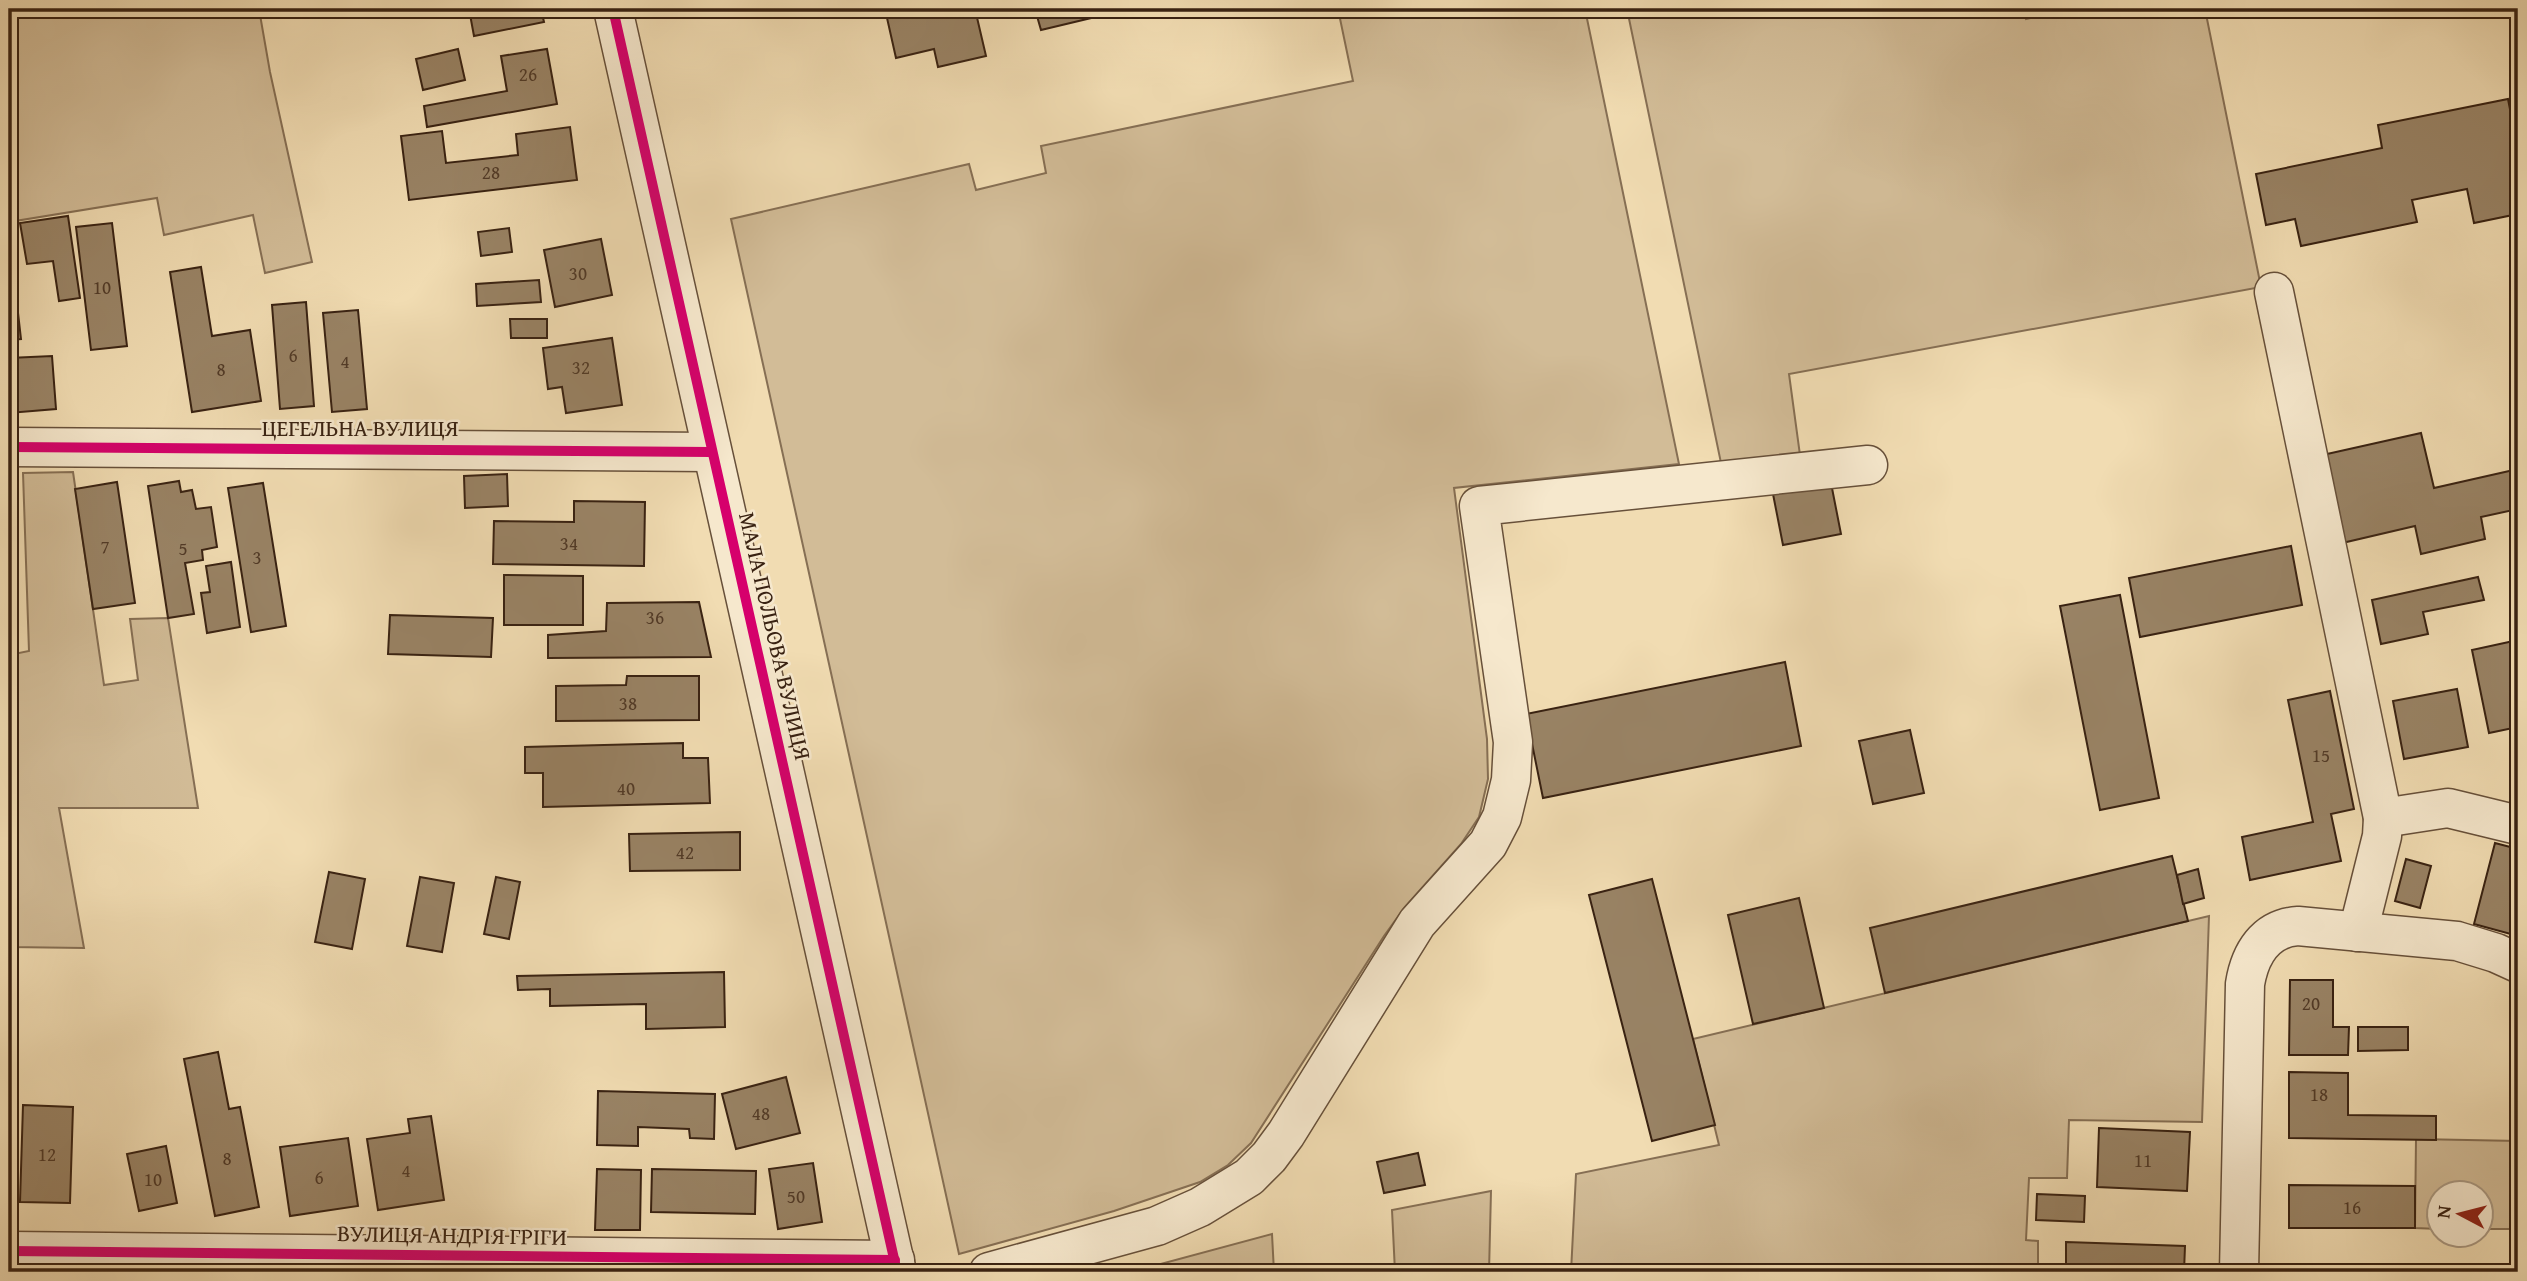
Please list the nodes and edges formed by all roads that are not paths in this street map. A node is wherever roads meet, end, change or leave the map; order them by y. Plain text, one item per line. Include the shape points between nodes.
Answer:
1 (613, 9) edge
2 (2274, 292) dead end
3 (9, 446) edge
4 (711, 452) junction
5 (1868, 465) dead end
6 (2382, 818) junction
7 (2518, 825) edge
8 (2358, 932) junction
9 (2518, 963) edge
10 (9, 1251) edge
11 (896, 1266) edge
12 (989, 1272) edge
13 (2239, 1272) edge

1 - 4 street, МАЛА ПОЛЬОВА ВУЛИЦЯ
2 - 6 street
3 - 4 street, ЦЕГЕЛЬНА ВУЛИЦЯ
4 - 11 street, МАЛА ПОЛЬОВА ВУЛИЦЯ
5 - 12 street via 1479,506 1513,742 1511,780 1502,817 1488,844 1417,923 1286,1134 1249,1177 1157,1226
6 - 7 street via 2448,808
6 - 8 street via 2382,836
8 - 9 street via 2457,941
8 - 13 street via 2284,927 2268,936 2248,967
10 - 11 street, ВУЛИЦЯ АНДРІЯ ГРІГИ

